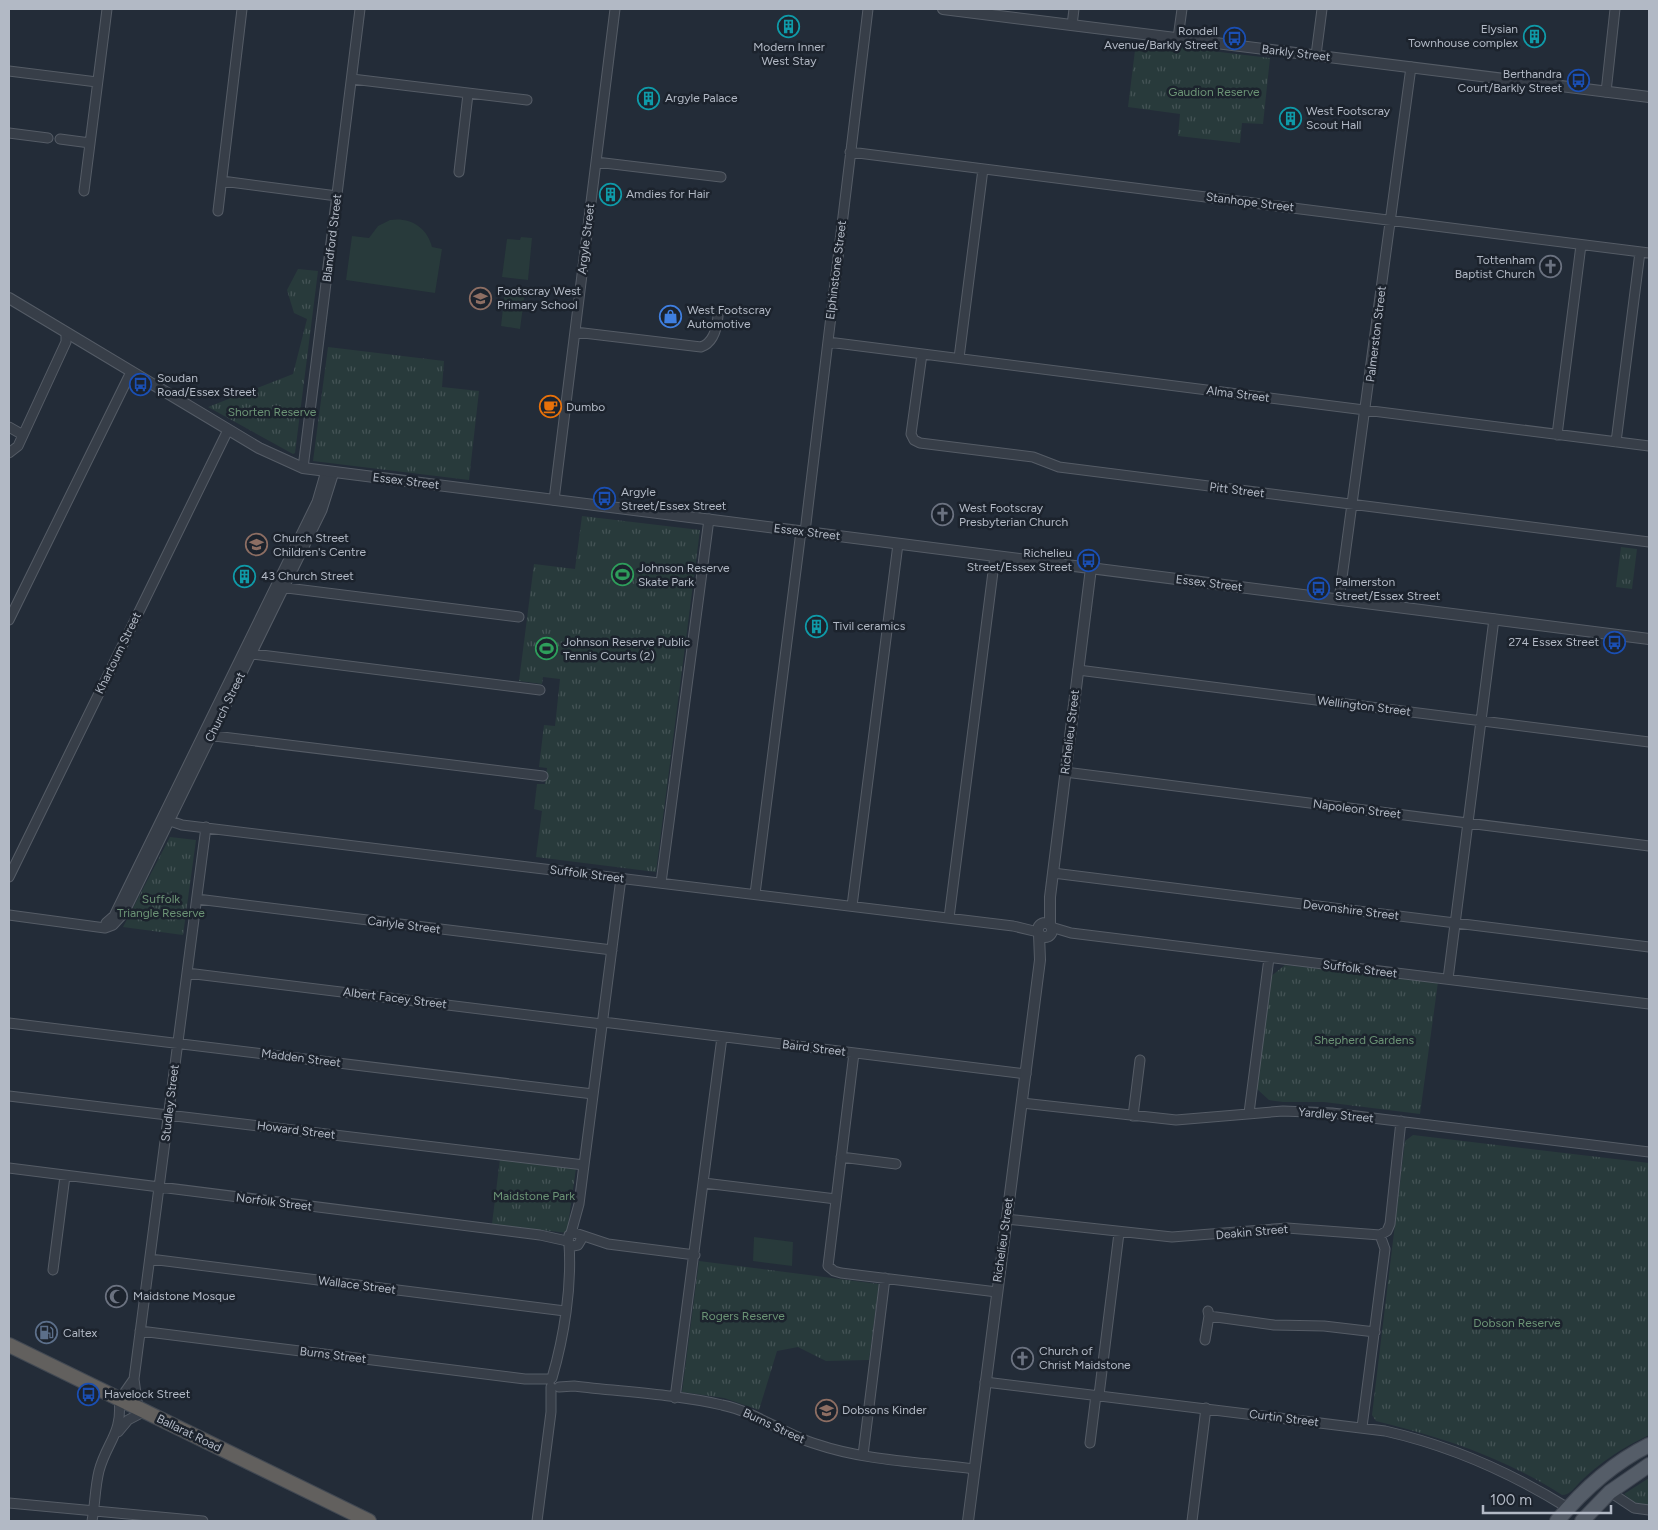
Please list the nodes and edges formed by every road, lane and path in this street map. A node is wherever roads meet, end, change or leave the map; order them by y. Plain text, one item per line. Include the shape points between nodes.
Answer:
1 (107, 9) edge
2 (242, 9) edge
3 (360, 9) edge
4 (615, 9) edge
5 (868, 9) edge
6 (943, 9) edge
7 (1074, 9) edge
8 (1182, 9) edge
9 (1322, 9) edge
10 (1615, 9) edge
11 (1072, 25) junction
12 (1178, 38) junction
13 (1316, 55) junction
14 (1411, 67) junction
15 (9, 71) edge
16 (352, 79) junction
17 (97, 82) junction
18 (1606, 92) junction
19 (468, 94) junction
20 (1649, 97) edge
21 (527, 100) dead end
22 (9, 133) edge
23 (48, 138) dead end
24 (60, 139) dead end
25 (90, 143) junction
26 (850, 152) junction
27 (596, 162) junction
28 (983, 169) junction
29 (459, 172) dead end
30 (721, 178) dead end
31 (222, 181) junction
32 (84, 191) dead end
33 (337, 196) junction
34 (218, 211) dead end
35 (1391, 220) junction
36 (1581, 245) junction
37 (1645, 253) edge
38 (9, 298) edge
39 (718, 316) dead end
40 (575, 332) junction
41 (66, 333) junction
42 (828, 342) junction
43 (922, 354) junction
44 (959, 358) junction
45 (131, 372) junction
46 (1366, 410) junction
47 (9, 427) edge
48 (228, 430) junction
49 (1557, 435) junction
50 (23, 436) junction
51 (1616, 442) junction
52 (1649, 446) edge
53 (9, 453) edge
54 (303, 468) junction
55 (330, 472) junction
56 (554, 500) junction
57 (1352, 505) junction
58 (708, 519) junction
59 (803, 532) junction
60 (1649, 542) edge
61 (898, 544) junction
62 (995, 556) junction
63 (1091, 568) junction
64 (279, 588) junction
65 (1340, 600) junction
66 (519, 617) dead end
67 (1494, 619) junction
68 (9, 620) edge
69 (1649, 639) edge
70 (247, 653) junction
71 (1078, 670) junction
72 (540, 690) dead end
73 (1481, 721) junction
74 (207, 735) junction
75 (1649, 742) edge
76 (1065, 772) junction
77 (543, 776) dead end
78 (165, 820) junction
79 (1468, 823) junction
80 (206, 827) junction
81 (1649, 846) edge
82 (1053, 873) junction
83 (9, 877) edge
84 (621, 878) junction
85 (660, 883) junction
86 (755, 894) junction
87 (197, 899) junction
88 (852, 906) junction
89 (9, 915) edge
90 (949, 918) junction
91 (1455, 923) junction
92 (1045, 930) junction
93 (1649, 947) edge
94 (612, 950) junction
95 (1269, 958) junction
96 (187, 973) junction
97 (1448, 979) junction
98 (1649, 1004) edge
99 (9, 1022) edge
100 (602, 1023) junction
101 (722, 1037) junction
102 (178, 1043) junction
103 (854, 1054) junction
104 (1140, 1060) dead end
105 (1026, 1074) junction
106 (593, 1094) junction
107 (9, 1096) edge
108 (1022, 1103) junction
109 (1249, 1113) junction
110 (168, 1116) junction
111 (1133, 1116) junction
112 (1401, 1122) junction
113 (1649, 1152) edge
114 (841, 1157) junction
115 (896, 1164) dead end
116 (584, 1165) junction
117 (9, 1168) edge
118 (65, 1176) junction
119 (704, 1182) junction
120 (159, 1188) junction
121 (836, 1199) junction
122 (1006, 1219) junction
123 (1119, 1233) junction
124 (1380, 1235) junction
125 (574, 1239) junction
126 (695, 1255) junction
127 (150, 1259) junction
128 (53, 1270) dead end
129 (886, 1278) junction
130 (996, 1292) junction
131 (565, 1311) junction
132 (140, 1331) junction
133 (1375, 1332) junction
134 (1205, 1340) dead end
135 (9, 1345) edge
136 (134, 1379) junction
137 (985, 1382) junction
138 (555, 1383) junction
139 (1098, 1395) junction
140 (675, 1398) junction
141 (119, 1399) junction
142 (1206, 1408) junction
143 (142, 1410) junction
144 (1362, 1427) junction
145 (116, 1434) junction
146 (1090, 1443) dead end
147 (1649, 1445) edge
148 (863, 1455) junction
149 (1649, 1465) edge
150 (974, 1469) junction
151 (1599, 1478) junction
152 (1610, 1492) junction
153 (9, 1503) edge
154 (1568, 1508) junction
155 (1649, 1510) edge
156 (94, 1511) junction
157 (1583, 1520) edge
158 (92, 1521) edge
159 (203, 1521) edge
160 (370, 1521) edge
161 (537, 1521) edge
162 (968, 1521) edge
163 (1192, 1521) edge
164 (1557, 1521) edge

1 - 17 street
2 - 31 street
3 - 16 street, Blandford Street
4 - 27 street, Argyle Street
5 - 26 street, Elphinstone Street
6 - 11 street, Barkly Street
7 - 11 street
8 - 12 street
9 - 13 street
10 - 18 street
11 - 12 street, Barkly Street
12 - 13 street, Barkly Street
13 - 14 street, Barkly Street
14 - 18 street, Barkly Street
14 - 35 street, Palmerston Street
15 - 17 street
16 - 19 street
16 - 33 street, Blandford Street
17 - 25 street
18 - 20 street, Barkly Street
19 - 21 street
19 - 29 street
22 - 23 street
24 - 25 street
25 - 32 street
26 - 28 street, Stanhope Street
26 - 42 street, Elphinstone Street
27 - 30 street
27 - 40 street, Argyle Street
28 - 35 street, Stanhope Street
28 - 44 street
31 - 33 street
31 - 34 street
33 - 54 street, Blandford Street
35 - 36 street, Stanhope Street
35 - 46 street, Palmerston Street
36 - 37 street, Stanhope Street
36 - 49 street
37 - 51 street
38 - 41 street, Essex Street
39 - 40 street via 716,331 708,343 701,346
40 - 56 street, Argyle Street
41 - 45 street, Essex Street
41 - 50 street via 66,342
42 - 43 street, Alma Street
42 - 59 street, Elphinstone Street
43 - 44 street, Alma Street
43 - 57 street, Pitt Street via 912,434 916,442 1033,457 1059,467
44 - 46 street, Alma Street
45 - 48 street, Essex Street
45 - 68 street
46 - 49 street, Alma Street
46 - 57 street, Palmerston Street
47 - 50 street
48 - 54 street, Essex Street
48 - 83 street, Khartoum Street
49 - 51 street, Alma Street
50 - 53 street via 16,449
51 - 52 street, Alma Street
54 - 55 street, Essex Street
55 - 56 street, Essex Street
55 - 64 street, Church Street via 327,498
56 - 58 street, Essex Street
57 - 60 street, Pitt Street
57 - 65 street, Palmerston Street
58 - 59 street, Essex Street
58 - 85 street
59 - 61 street, Essex Street
59 - 86 street, Elphinstone Street
61 - 62 street, Essex Street
61 - 88 street
62 - 63 street, Essex Street
62 - 90 street
63 - 65 street, Essex Street
63 - 71 street, Richelieu Street
64 - 66 street
64 - 70 street, Church Street
65 - 67 street, Essex Street
67 - 69 street, Essex Street
67 - 73 street
70 - 72 street
70 - 74 street, Church Street
71 - 73 street, Wellington Street
71 - 76 street, Richelieu Street
73 - 75 street, Wellington Street
73 - 79 street
74 - 77 street
74 - 78 street, Church Street
76 - 79 street, Napoleon Street
76 - 82 street, Richelieu Street
78 - 80 street, Suffolk Street
78 - 89 street, Church Street via 114,916 106,923 100,926
79 - 81 street, Napoleon Street
79 - 91 street
80 - 84 street, Suffolk Street
80 - 87 street, Studley Street
82 - 91 street, Devonshire Street
82 - 92 street, Richelieu Street
84 - 85 street, Suffolk Street
84 - 94 street
85 - 86 street, Suffolk Street
86 - 88 street, Suffolk Street
87 - 94 street, Carlyle Street
87 - 96 street, Studley Street
88 - 90 street, Suffolk Street
90 - 92 street, Suffolk Street
91 - 93 street, Devonshire Street
91 - 97 street
92 - 95 street, Suffolk Street
92 - 105 street, Richelieu Street
94 - 100 street
95 - 97 street, Suffolk Street
95 - 109 street
96 - 100 street, Albert Facey Street
96 - 102 street, Studley Street
97 - 98 street, Suffolk Street
99 - 102 street, Madden Street
100 - 101 street, Baird Street
100 - 106 street
101 - 103 street, Baird Street
101 - 119 street
102 - 106 street, Madden Street
102 - 110 street, Studley Street
103 - 105 street, Baird Street
103 - 114 street
104 - 111 street
105 - 108 street, Richelieu Street
106 - 116 street
107 - 110 street, Howard Street
108 - 111 street, Yardley Street
108 - 122 street, Richelieu Street
109 - 111 street, Yardley Street via 1184,1120
109 - 112 street, Yardley Street via 1317,1112
110 - 116 street, Howard Street
110 - 120 street, Studley Street
112 - 113 street, Yardley Street
112 - 124 street via 1390,1224
114 - 115 street
114 - 121 street
116 - 125 street
117 - 118 street, Norfolk Street
118 - 120 street, Norfolk Street
118 - 128 street
119 - 121 street
119 - 126 street
120 - 125 street, Norfolk Street
120 - 127 street, Studley Street
121 - 129 street via 827,1262 830,1269
122 - 123 street, Deakin Street
122 - 130 street, Richelieu Street
123 - 124 street, Deakin Street via 1193,1237 1287,1228
123 - 139 street
124 - 133 street via 1385,1249
125 - 126 street, Norfolk Street
125 - 131 street
126 - 140 street
127 - 131 street, Wallace Street
127 - 132 street, Studley Street
129 - 130 street
129 - 148 street
130 - 137 street, Richelieu Street
131 - 138 street
132 - 136 street, Studley Street
132 - 138 street, Burns Street
133 - 134 street via 1274,1325 1208,1314
133 - 144 street
135 - 141 highway, Ballarat Road
136 - 141 street, Studley Street
136 - 143 street, Studley Street
137 - 139 street, Curtin Street
137 - 150 street, Richelieu Street
138 - 140 street, Burns Street
138 - 161 street
139 - 142 street, Curtin Street
139 - 146 street
140 - 148 street, Burns Street via 730,1407 815,1444
141 - 143 highway, Ballarat Road
141 - 145 street via 120,1420
142 - 144 street, Curtin Street
142 - 163 street
143 - 145 street
143 - 160 highway, Ballarat Road
144 - 154 street, Curtin Street via 1425,1441 1482,1461
145 - 156 street via 99,1470
147 - 151 main road
148 - 150 street, Burns Street
149 - 152 main road
150 - 162 street, Richelieu Street
151 - 152 main road
151 - 154 main road
152 - 155 street via 1634,1508
152 - 157 main road
153 - 156 street
154 - 157 main road
154 - 164 main road
156 - 158 street
156 - 159 street

